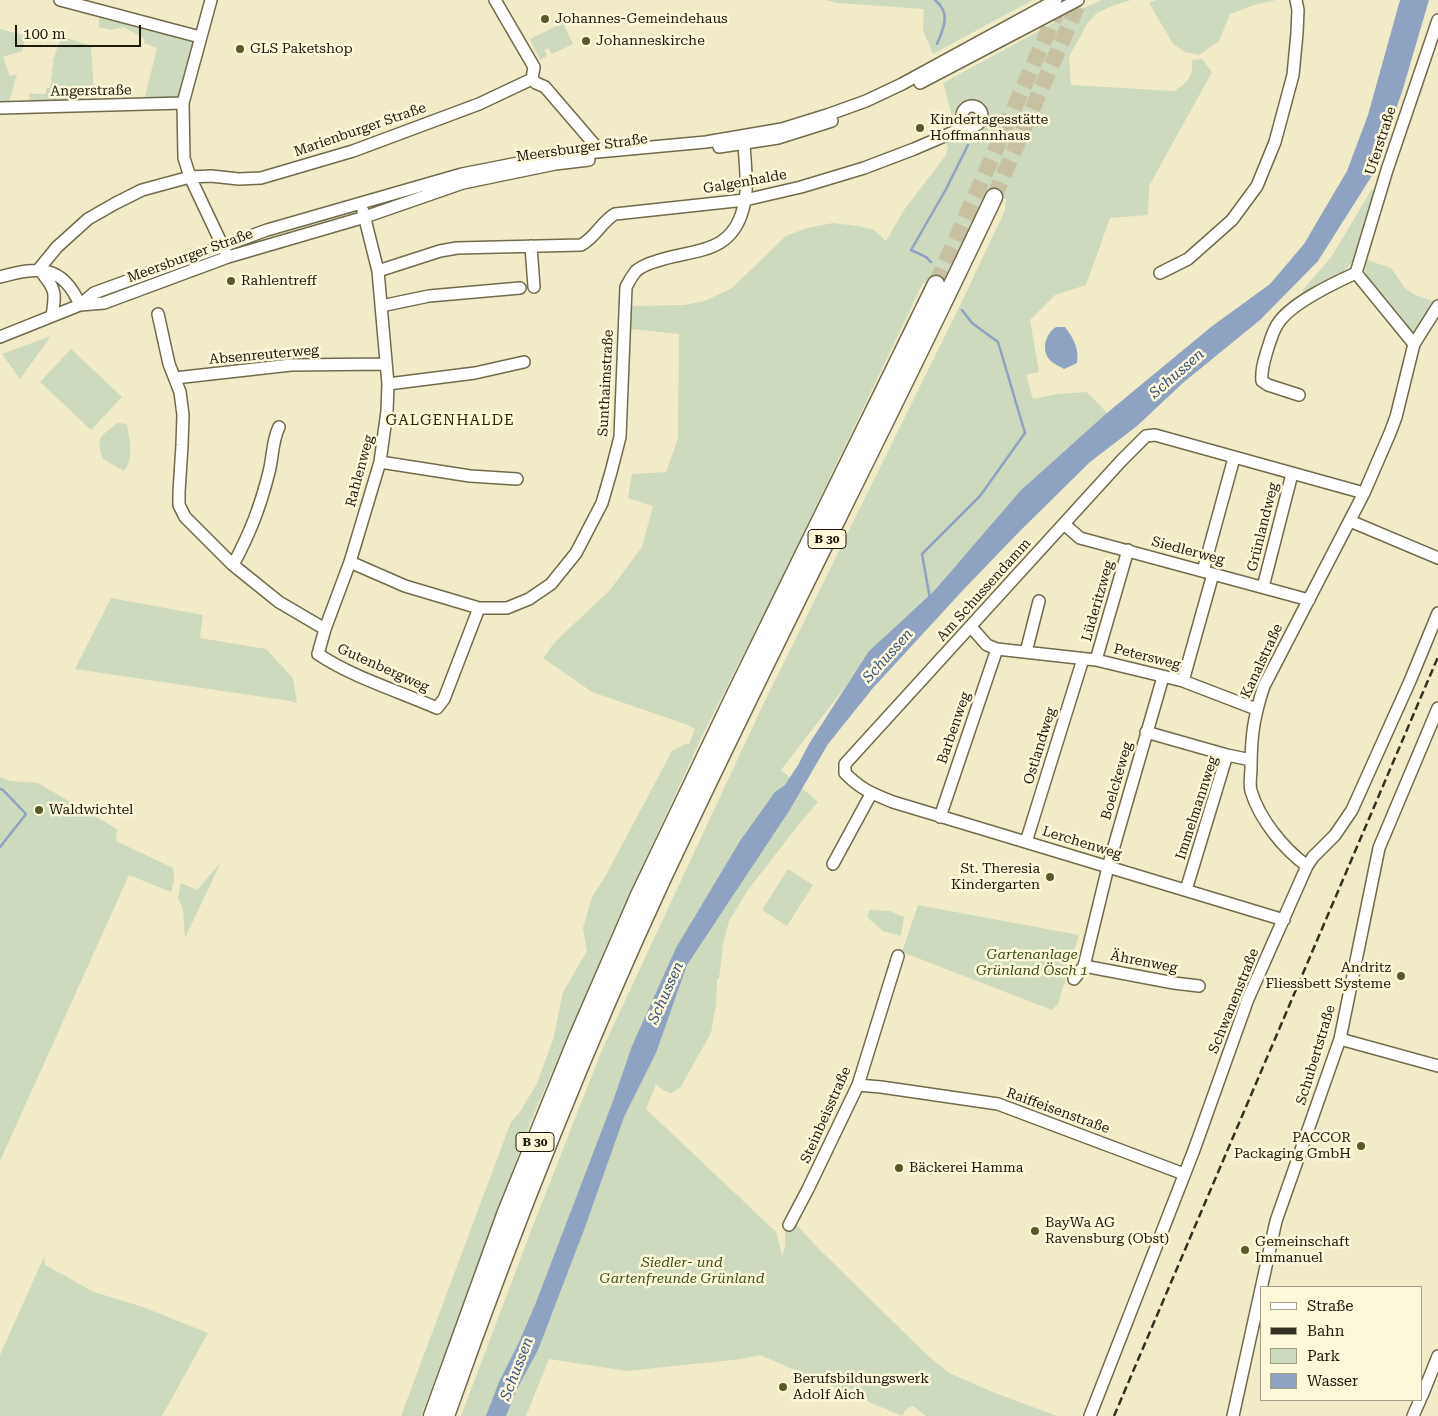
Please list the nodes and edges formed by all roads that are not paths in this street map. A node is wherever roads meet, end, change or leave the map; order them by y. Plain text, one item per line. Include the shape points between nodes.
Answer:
1 (60, 0) edge
2 (211, 0) edge
3 (495, 0) edge
4 (1296, 0) edge
5 (1066, 1) edge
6 (1438, 20) edge
7 (200, 37) junction
8 (532, 79) junction
9 (184, 103) junction
10 (0, 108) edge
11 (965, 124) dead end
12 (744, 144) junction
13 (600, 151) junction
14 (190, 176) junction
15 (994, 197) tunnel mouth
16 (745, 200) junction
17 (361, 202) junction
18 (365, 217) junction
19 (223, 245) junction
20 (531, 246) junction
21 (228, 257) junction
22 (39, 269) junction
23 (378, 271) junction
24 (1160, 273) dead end
25 (1356, 273) junction
26 (0, 277) edge
27 (936, 284) tunnel mouth
28 (534, 287) dead end
29 (520, 288) dead end
30 (80, 305) junction
31 (381, 306) junction
32 (1438, 306) edge
33 (158, 314) dead end
34 (52, 316) junction
35 (0, 337) edge
36 (1414, 344) junction
37 (524, 362) dead end
38 (386, 364) junction
39 (175, 378) junction
40 (388, 384) junction
41 (1299, 395) dead end
42 (279, 427) dead end
43 (1155, 435) joint
44 (1234, 458) junction
45 (380, 462) junction
46 (1292, 474) junction
47 (517, 480) dead end
48 (1364, 493) junction
49 (1350, 521) junction
50 (1064, 524) junction
51 (1128, 550) junction
52 (1438, 558) edge
53 (350, 562) junction
54 (233, 565) junction
55 (1208, 572) junction
56 (1263, 587) junction
57 (1309, 600) junction
58 (1039, 601) dead end
59 (479, 608) junction
60 (1438, 613) edge
61 (971, 627) junction
62 (325, 629) junction
63 (997, 649) junction
64 (1026, 652) junction
65 (318, 654) joint
66 (1083, 659) junction
67 (1096, 660) junction
68 (1163, 677) junction
69 (1183, 681) junction
70 (1438, 708) edge
71 (1256, 709) junction
72 (1146, 732) junction
73 (1227, 755) junction
74 (1251, 760) junction
75 (845, 773) joint
76 (871, 794) junction
77 (940, 817) junction
78 (1026, 842) junction
79 (834, 864) dead end
80 (1108, 866) junction
81 (1308, 866) junction
82 (1186, 890) junction
83 (1284, 920) junction
84 (898, 956) dead end
85 (1084, 966) junction
86 (1074, 979) dead end
87 (1199, 986) dead end
88 (1340, 1039) junction
89 (1438, 1066) edge
90 (858, 1085) junction
91 (1184, 1174) junction
92 (789, 1225) dead end
93 (1262, 1286) edge
94 (1260, 1294) edge
95 (1438, 1356) edge
96 (1423, 1394) edge
97 (1420, 1401) edge
98 (432, 1416) edge
99 (446, 1416) edge
100 (1090, 1416) edge
101 (1233, 1416) edge
102 (1413, 1416) edge

1 - 7 street
2 - 7 street
3 - 8 street via 534,67
4 - 24 street via 1298,26 1293,75 1274,142 1256,186 1232,220 1196,253
5 - 12 street, Meersburger Straße via 944,72 851,115 778,138
5 - 13 street, Meersburger Straße via 902,84 827,115 782,128 706,142
6 - 25 street, Uferstraße
7 - 9 street
8 - 13 street via 545,87
8 - 14 street, Marienburger Straße via 479,104 375,143 261,178
9 - 10 street, Angerstraße
9 - 14 street via 184,158
11 - 16 street, Galgenhalde via 956,132 864,168
12 - 16 street, Sunthaimstraße
12 - 18 street, Meersburger Straße via 555,164 463,183
13 - 17 street, Meersburger Straße via 554,156 462,174
14 - 19 street
14 - 22 street, Marienburger Straße via 142,190 88,220 57,247
15 - 99 highway, B 30 via 662,882 551,1138
16 - 20 street, Galgenhalde via 624,211 609,218 592,238 581,245
16 - 59 street, Sunthaimstraße via 738,223 715,247 650,263 631,277 625,298 620,437 602,503 576,553 551,584 529,600 507,608
17 - 18 street, Rahlenweg
17 - 19 street, Meersburger Straße
18 - 21 street, Meersburger Straße
18 - 23 street, Rahlenweg
19 - 21 street
19 - 30 street, Meersburger Straße via 94,292
20 - 23 street, Galgenhalde via 457,248
20 - 28 street
21 - 30 street, Meersburger Straße via 104,302
22 - 26 street
22 - 30 street via 61,278
22 - 34 street via 53,286
23 - 31 street, Rahlenweg
25 - 36 street
25 - 41 street via 1299,304 1278,324 1263,362 1262,380
27 - 98 highway, B 30 via 639,895 506,1212
29 - 31 street via 430,296
30 - 34 street, Meersburger Straße
31 - 38 street, Rahlenweg
32 - 36 street, Kanalstraße
33 - 39 street
34 - 35 street, Meersburger Straße
36 - 48 street, Kanalstraße via 1393,425
37 - 40 street via 475,373
38 - 39 street, Absenreuterweg via 291,365
38 - 40 street, Rahlenweg
39 - 54 street via 182,415 179,505 185,517
40 - 45 street, Rahlenweg via 387,419
42 - 54 street via 255,521
43 - 44 street, Grünlandweg
43 - 50 street, Am Schussendamm via 1146,436
44 - 46 street, Grünlandweg
44 - 55 street
45 - 47 street
45 - 53 street, Rahlenweg
46 - 48 street, Grünlandweg
46 - 56 street, Grünlandweg
48 - 49 street, Kanalstraße
49 - 52 street
49 - 57 street, Kanalstraße
50 - 51 street, Siedlerweg via 1080,538
50 - 61 street, Am Schussendamm
51 - 55 street, Siedlerweg
51 - 67 street, Lüderitzweg
53 - 59 street, Sunthaimstraße via 405,586
53 - 62 street, Rahlenweg
54 - 62 street via 279,602
55 - 56 street, Siedlerweg
55 - 69 street
56 - 57 street, Siedlerweg
57 - 71 street, Kanalstraße via 1264,686
58 - 64 street
59 - 65 street, Gutenbergweg via 444,698 437,708
60 - 81 street, Schwanenstraße via 1352,810
61 - 63 street via 987,645
61 - 75 street, Am Schussendamm via 845,764
62 - 65 street, Rahlenweg
63 - 64 street, Petersweg
63 - 77 street, Barbenweg
64 - 66 street, Petersweg
66 - 67 street, Petersweg
66 - 78 street, Ostlandweg
67 - 68 street, Petersweg
68 - 69 street, Petersweg
68 - 72 street, Boelckeweg
69 - 71 street, Petersweg
70 - 88 street, Schubertstraße via 1377,856
71 - 74 street, Kanalstraße
72 - 73 street
72 - 80 street, Boelckeweg
73 - 74 street, Immelmannweg
73 - 82 street, Immelmannweg
74 - 81 street, Kanalstraße via 1250,789 1263,817 1292,854
75 - 76 street, Lerchenweg
76 - 77 street, Lerchenweg
76 - 79 street
77 - 78 street, Lerchenweg
78 - 80 street, Lerchenweg
80 - 82 street, Lerchenweg
80 - 85 street, Boelckeweg
81 - 83 street, Schwanenstraße
82 - 83 street, Lerchenweg
83 - 91 street, Schwanenstraße via 1248,999
84 - 90 street, Steinbeisstraße
85 - 86 street, Boelckeweg
85 - 87 street, Ährenweg
88 - 89 street
88 - 93 street, Schubertstraße via 1276,1221
90 - 91 street, Raiffeisenstraße via 998,1104
90 - 92 street, Steinbeisstraße
91 - 100 street, Schwanenstraße
94 - 101 street, Schubertstraße
95 - 96 street
97 - 102 street

